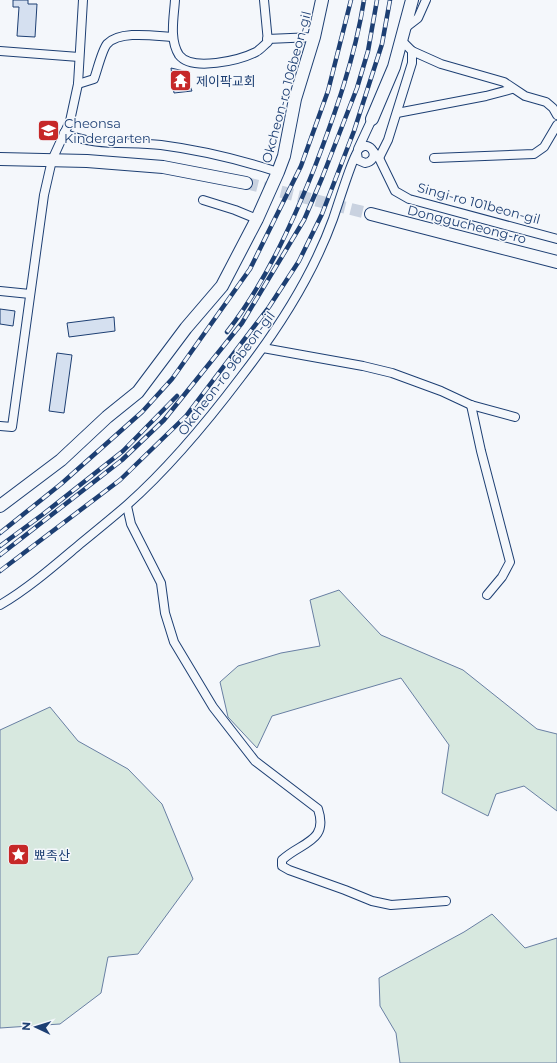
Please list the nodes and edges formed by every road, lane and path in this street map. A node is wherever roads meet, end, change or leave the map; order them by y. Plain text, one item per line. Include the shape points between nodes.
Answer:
1 (83, 0) edge
2 (175, 0) edge
3 (264, 0) edge
4 (322, 0) edge
5 (412, 0) edge
6 (426, 0) edge
7 (405, 28) junction
8 (173, 37) junction
9 (314, 37) junction
10 (267, 39) junction
11 (402, 41) junction
12 (412, 51) junction
13 (0, 52) edge
14 (79, 57) junction
15 (78, 84) junction
16 (512, 88) junction
17 (397, 113) junction
18 (557, 115) edge
19 (372, 119) junction
20 (557, 125) edge
21 (64, 133) junction
22 (372, 149) junction
23 (357, 151) junction
24 (379, 158) junction
25 (434, 158) dead end
26 (0, 159) edge
27 (52, 160) junction
28 (366, 163) junction
29 (384, 170) junction
30 (278, 172) junction
31 (350, 172) junction
32 (246, 183) tunnel mouth
33 (203, 200) dead end
34 (371, 214) tunnel mouth
35 (257, 219) junction
36 (557, 239) edge
37 (557, 262) edge
38 (0, 291) edge
39 (30, 294) junction
40 (263, 348) junction
41 (471, 405) junction
42 (514, 418) dead end
43 (0, 426) edge
44 (0, 506) edge
45 (127, 506) junction
46 (487, 596) dead end
47 (0, 605) edge
48 (446, 901) dead end

1 - 14 street
2 - 8 street
3 - 10 street
4 - 9 street, Okcheon-ro 106beon-gil
5 - 7 street
6 - 7 street via 418,18
7 - 11 street
8 - 10 street via 180,55 193,63 215,64 257,52 268,42
8 - 15 street via 116,37 106,45 94,79
9 - 10 street
9 - 30 street, Okcheon-ro 106beon-gil via 295,99 284,156
11 - 12 street
11 - 19 street
12 - 16 street via 440,64 504,82
12 - 17 street via 412,62
13 - 14 street
14 - 15 street
15 - 21 street via 70,121
16 - 17 street via 486,96
16 - 18 street via 525,96 546,102
17 - 24 street
19 - 22 street via 369,137
19 - 23 street, Okcheon-ro 96beon-gil
20 - 25 street via 544,147 534,154
21 - 27 street
21 - 30 street via 78,140 161,145 245,162
22 - 23 street via 364,146
22 - 24 street, Singi-ro 101beon-gil
22 - 28 street via 373,158
23 - 28 street via 358,160
23 - 31 street, Okcheon-ro 96beon-gil
24 - 29 street, Singi-ro 101beon-gil
26 - 27 street
27 - 32 street via 163,167
27 - 39 street via 44,195
28 - 29 street
28 - 31 street via 358,165
29 - 36 street, Singi-ro 101beon-gil via 395,191 409,199
30 - 35 street, Okcheon-ro 106beon-gil
31 - 40 street, Okcheon-ro 96beon-gil via 322,247 306,280
33 - 35 street
34 - 37 street, Donggucheong-ro
35 - 44 street, Okcheon-ro 106beon-gil via 222,286 186,328 138,392 107,417 62,460
38 - 39 street
39 - 43 street via 12,427
40 - 41 street via 392,373
40 - 45 street, Okcheon-ro 96beon-gil via 214,413
41 - 42 street
41 - 46 street via 510,562
45 - 47 street, Okcheon-ro 96beon-gil via 58,563
45 - 48 street via 131,524 161,584 164,613 174,642 213,707 255,761 318,809 322,821 321,828 314,838 286,856 282,860 282,866 372,901 391,904

